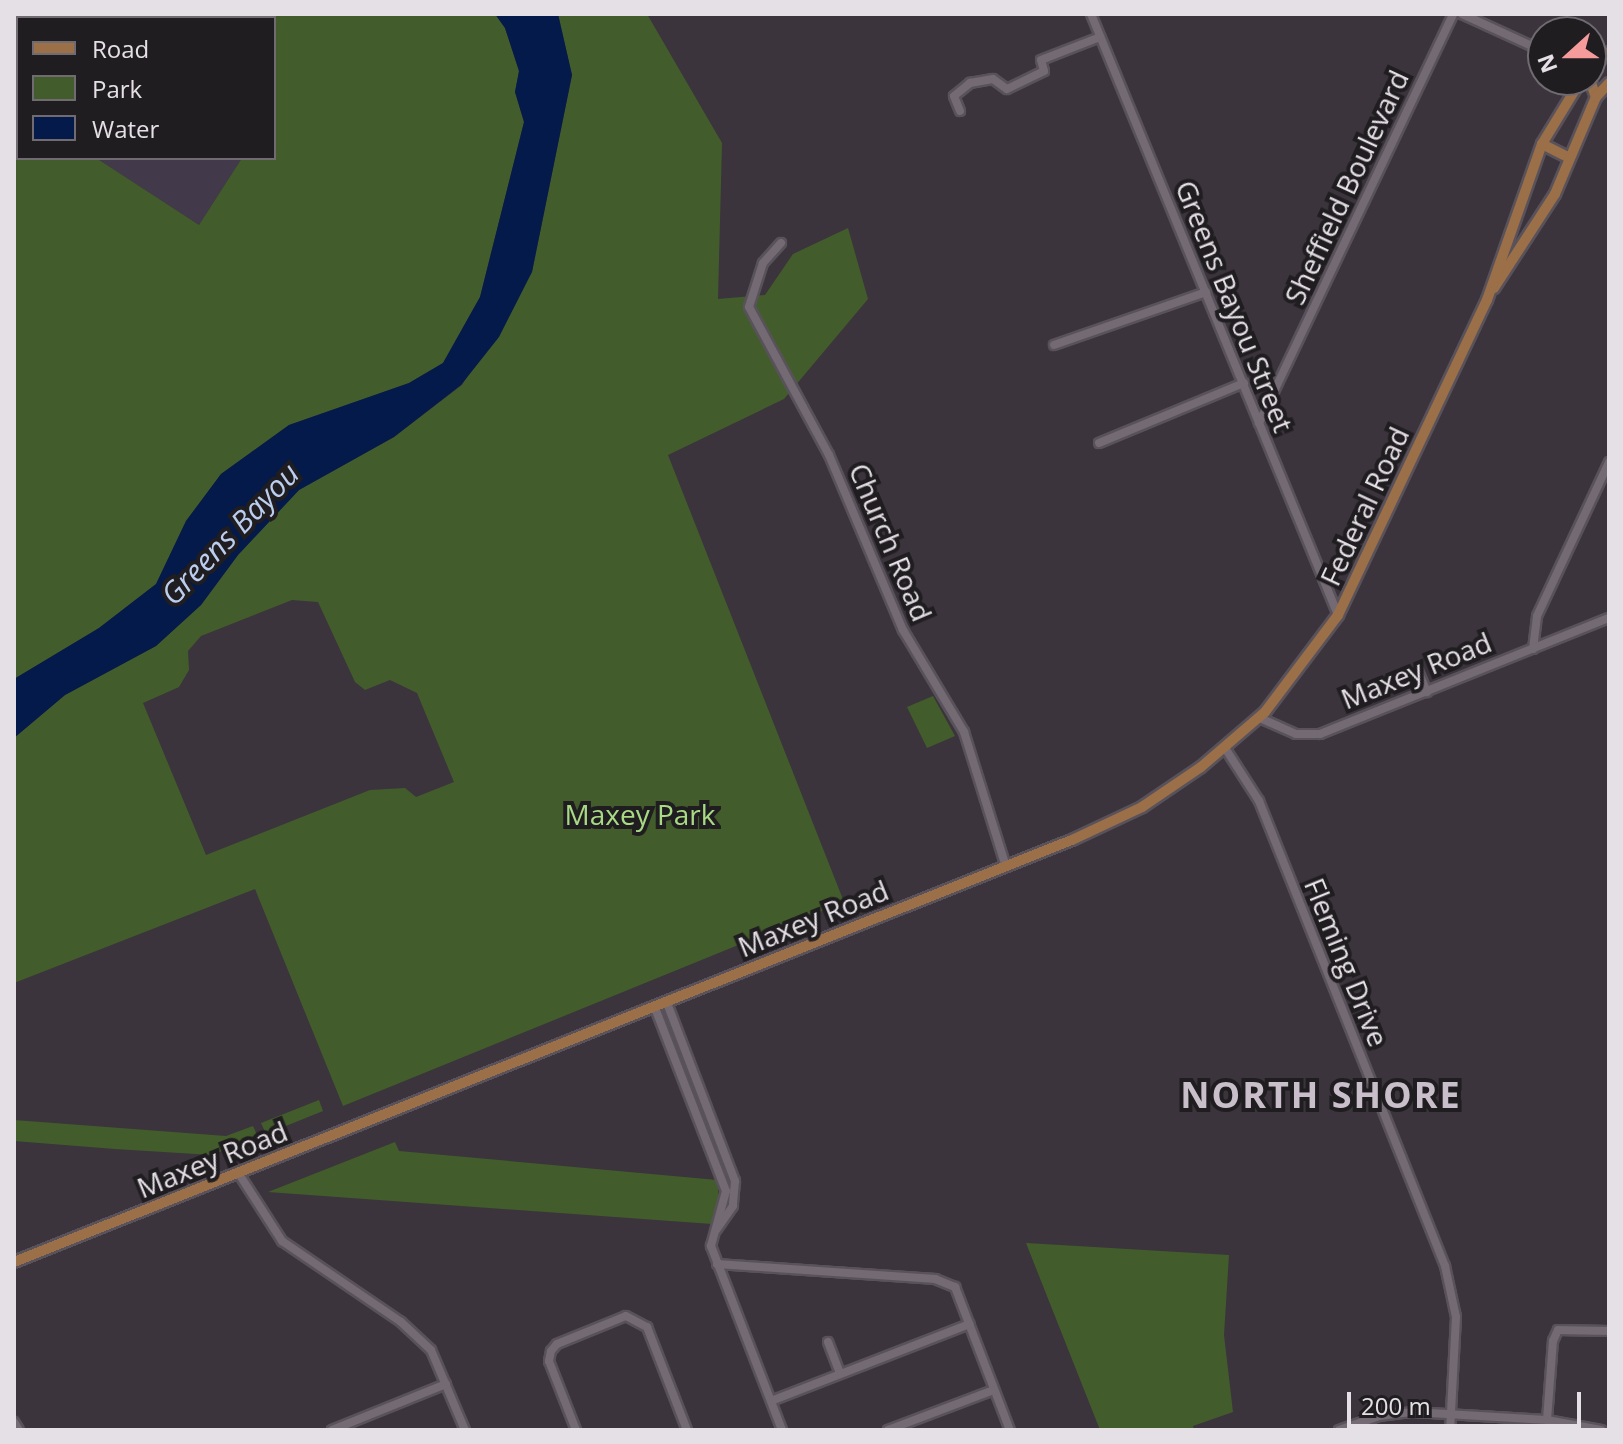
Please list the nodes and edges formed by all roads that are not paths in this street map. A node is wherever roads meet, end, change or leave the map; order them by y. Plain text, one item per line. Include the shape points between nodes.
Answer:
1 (1091, 14) edge
2 (1453, 14) edge
3 (1462, 14) edge
4 (1100, 37) junction
5 (1527, 44) edge
6 (1608, 85) edge
7 (1569, 96) edge
8 (1596, 97) joint
9 (960, 111) dead end
10 (1542, 144) junction
11 (1570, 158) junction
12 (1510, 226) junction
13 (1529, 235) junction
14 (781, 243) dead end
15 (1206, 292) junction
16 (1487, 300) junction
17 (1054, 345) dead end
18 (1244, 383) junction
19 (1259, 423) junction
20 (1099, 443) dead end
21 (1609, 462) edge
22 (1338, 615) junction
23 (1609, 618) edge
24 (1533, 649) junction
25 (1418, 671) dead end
26 (1427, 692) junction
27 (1260, 718) junction
28 (1225, 748) junction
29 (1006, 867) junction
30 (667, 1003) junction
31 (655, 1008) junction
32 (701, 1089) junction
33 (688, 1094) junction
34 (239, 1174) junction
35 (715, 1231) junction
36 (14, 1262) edge
37 (717, 1264) junction
38 (970, 1324) junction
39 (1609, 1331) edge
40 (828, 1342) dead end
41 (840, 1374) junction
42 (446, 1384) junction
43 (994, 1390) junction
44 (771, 1401) junction
45 (1451, 1414) junction
46 (1547, 1420) junction
47 (353, 1426) edge
48 (332, 1430) edge
49 (465, 1430) edge
50 (576, 1430) edge
51 (687, 1430) edge
52 (782, 1430) edge
53 (888, 1430) edge
54 (1010, 1430) edge
55 (1339, 1430) edge
56 (1450, 1430) edge
57 (1601, 1430) edge

1 - 4 street, Greens Bayou Street
2 - 19 street, Sheffield Boulevard
3 - 5 street
4 - 9 street via 1041,60 1044,71 1007,89 993,79 970,83 954,96
4 - 15 street, Greens Bayou Street
6 - 8 main road, Federal Road
7 - 10 main road, Federal Road
8 - 11 main road, Federal Road
10 - 11 main road
10 - 12 main road, Federal Road
11 - 13 main road, Federal Road
12 - 13 main road
12 - 16 main road, Federal Road
13 - 16 main road, Federal Road
14 - 29 street, Church Road via 763,263 749,307 829,455 903,630 964,732
15 - 17 street
15 - 18 street, Greens Bayou Street
16 - 22 main road, Federal Road
18 - 19 street, Greens Bayou Street
18 - 20 street
19 - 22 street, Greens Bayou Street
21 - 24 street via 1537,616
22 - 27 main road, Federal Road
23 - 24 street, Maxey Road
24 - 26 street, Maxey Road
25 - 26 street
26 - 27 street, Maxey Road via 1320,734 1296,734
27 - 28 main road, Maxey Road
28 - 29 main road, Maxey Road via 1121,819
28 - 45 street, Fleming Drive via 1259,801 1445,1266 1456,1317
29 - 30 main road, Maxey Road
30 - 31 main road, Maxey Road
30 - 32 street
31 - 33 street
31 - 34 main road, Maxey Road
32 - 33 street
32 - 35 street via 735,1181 733,1206
33 - 35 street via 726,1191
34 - 36 main road, Maxey Road
34 - 42 street via 282,1241 401,1322 431,1350
35 - 37 street via 711,1246
37 - 38 street via 935,1279 955,1287
37 - 44 street
38 - 41 street
38 - 43 street
39 - 46 street via 1558,1330
40 - 41 street
41 - 44 street
42 - 47 street
42 - 49 street
43 - 53 street
43 - 54 street
44 - 52 street
45 - 46 street
45 - 55 street via 1391,1414
45 - 56 street, Fleming Drive
46 - 57 street
47 - 48 street
50 - 51 street via 549,1361 557,1344 626,1316 639,1319

